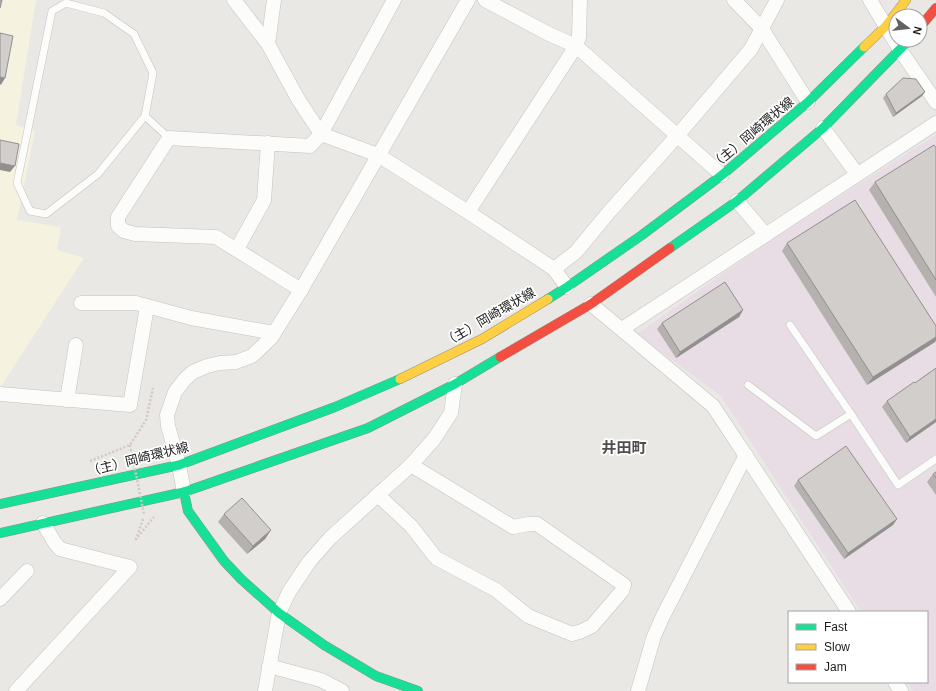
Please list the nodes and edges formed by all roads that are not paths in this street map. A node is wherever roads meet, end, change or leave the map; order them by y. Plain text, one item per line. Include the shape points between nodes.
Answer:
1 (234, 0) edge
2 (274, 0) edge
3 (394, 0) edge
4 (468, 0) edge
5 (485, 0) edge
6 (580, 0) edge
7 (734, 0) edge
8 (778, 0) edge
9 (870, 0) edge
10 (906, 0) edge
11 (936, 8) edge
12 (928, 18) edge
13 (886, 26) junction
14 (762, 29) junction
15 (268, 44) junction
16 (576, 46) junction
17 (901, 48) edge
18 (906, 48) edge
19 (808, 102) junction
20 (936, 102) edge
21 (145, 116) junction
22 (936, 123) edge
23 (823, 128) junction
24 (321, 134) junction
25 (677, 136) junction
26 (169, 138) junction
27 (268, 143) junction
28 (378, 155) junction
29 (858, 174) junction
30 (722, 175) junction
31 (737, 201) junction
32 (468, 212) junction
33 (766, 235) junction
34 (236, 249) junction
35 (554, 269) junction
36 (567, 287) junction
37 (302, 290) junction
38 (81, 303) dead end
39 (591, 304) junction
40 (147, 306) junction
41 (790, 325) dead end
42 (622, 329) junction
43 (274, 333) junction
44 (76, 344) dead end
45 (455, 384) junction
46 (748, 385) dead end
47 (0, 394) edge
48 (68, 400) junction
49 (851, 414) junction
50 (746, 455) junction
51 (936, 460) edge
52 (179, 465) junction
53 (411, 465) junction
54 (184, 492) junction
55 (378, 495) junction
56 (0, 504) edge
57 (43, 524) junction
58 (0, 533) edge
59 (27, 571) dead end
60 (0, 599) edge
61 (848, 611) edge
62 (279, 613) junction
63 (270, 666) junction
64 (16, 691) edge
65 (265, 691) edge
66 (342, 691) edge
67 (418, 691) edge
68 (638, 691) edge

1 - 15 street
2 - 15 street
3 - 24 street
4 - 28 street
5 - 16 street
6 - 16 street
7 - 14 street
8 - 14 street
9 - 13 street
10 - 13 main road, （主）岡崎環状線
11 - 12 main road
13 - 19 main road, （主）岡崎環状線
14 - 19 street
14 - 25 street via 751,49
15 - 24 street via 298,99
16 - 25 street
16 - 32 street
17 - 23 main road
18 - 20 street
19 - 30 main road, （主）岡崎環状線
21 - 21 lane via 153,72 134,34 104,13 66,3 52,10 17,183 30,211 46,214 98,174
21 - 26 lane
22 - 29 street
23 - 29 street
23 - 31 main road
24 - 27 street via 310,146
24 - 28 street
25 - 30 street
25 - 35 street via 576,252
26 - 27 street
26 - 34 street via 118,216 118,226 124,231 136,234 216,237
27 - 34 street via 264,200
28 - 32 street
28 - 37 street
29 - 33 street
30 - 36 main road, （主）岡崎環状線
31 - 33 street
31 - 39 main road
32 - 35 street
33 - 42 street
34 - 37 street
35 - 36 street
36 - 52 main road, （主）岡崎環状線 via 482,339 411,374 335,406
37 - 43 street
38 - 40 street
39 - 42 street
39 - 45 main road
40 - 43 street via 191,318
40 - 48 street via 130,405
41 - 49 lane
42 - 50 street via 713,406
43 - 52 street via 252,356 236,362 207,366 193,372 175,392 167,414 172,444
44 - 48 street
45 - 53 street via 450,413 434,439
45 - 54 main road via 368,428
46 - 49 lane via 816,436
47 - 48 street
49 - 51 lane via 898,485
50 - 61 street
50 - 68 street via 662,616
52 - 54 street
52 - 56 main road, （主）岡崎環状線
53 - 55 street
53 - 55 street via 513,527 537,524 624,585 622,592 592,626 572,634 528,616 496,590 436,558 411,526
54 - 57 main road
54 - 62 main road via 188,511 224,561 240,579
55 - 62 street via 330,538 309,562 289,592
57 - 58 main road
57 - 64 street via 60,549 130,567
59 - 60 street
62 - 63 street
62 - 67 main road via 324,645 376,676
63 - 65 street
63 - 66 street via 321,680

